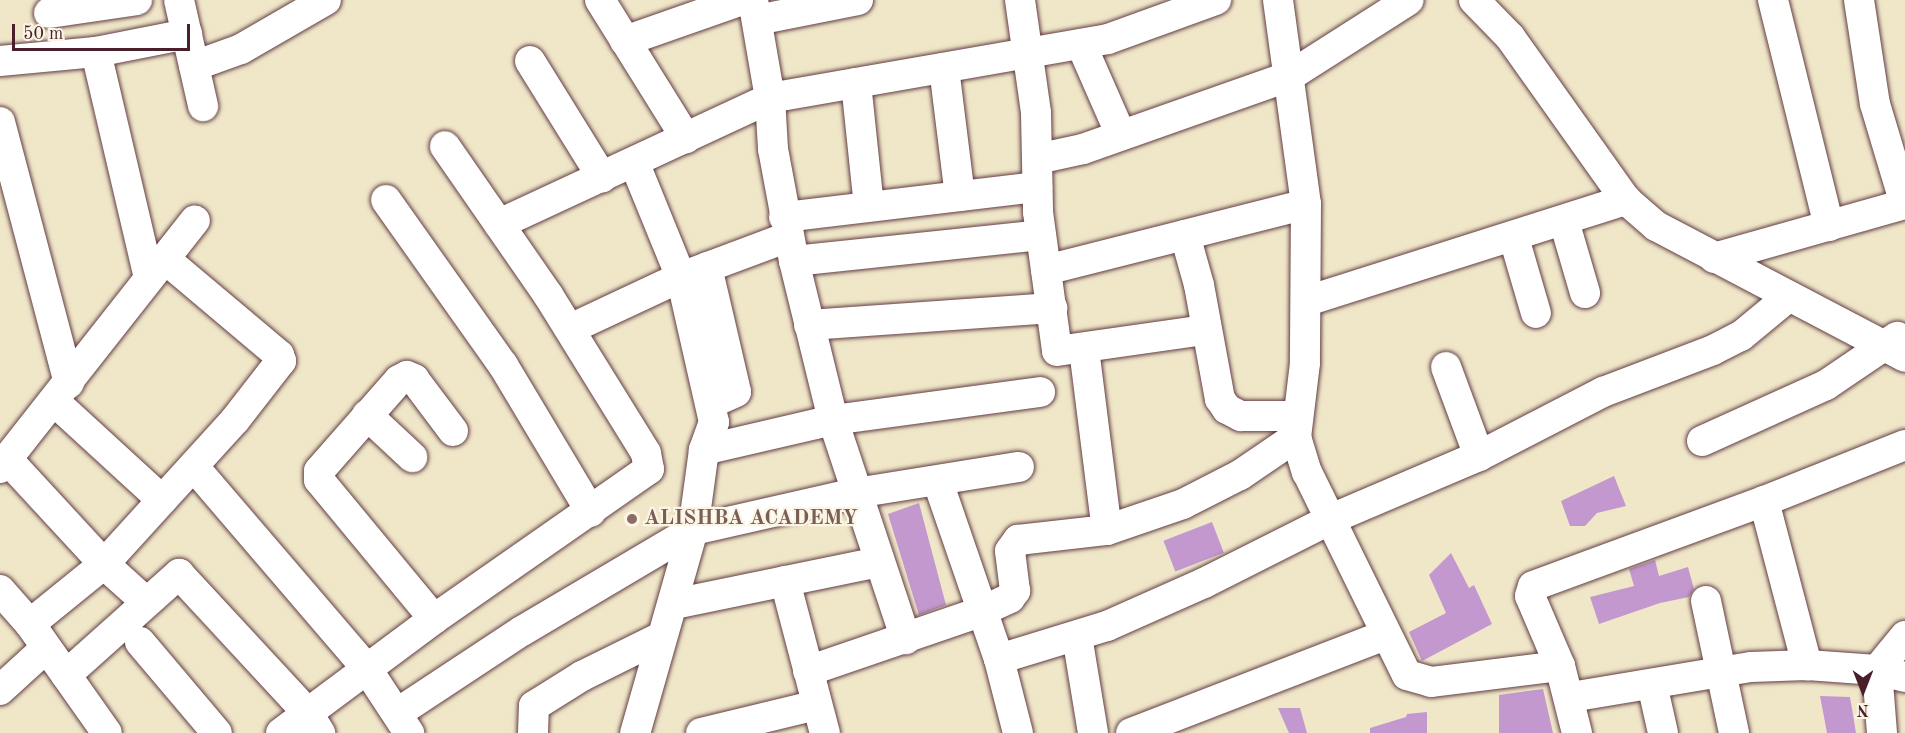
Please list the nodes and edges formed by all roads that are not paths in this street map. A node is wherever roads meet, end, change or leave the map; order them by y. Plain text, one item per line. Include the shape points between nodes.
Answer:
1 (137, 0) edge
2 (178, 0) edge
3 (326, 0) edge
4 (600, 0) edge
5 (858, 0) edge
6 (1020, 0) edge
7 (1216, 0) edge
8 (1278, 0) edge
9 (1408, 0) edge
10 (1474, 0) edge
11 (1773, 0) edge
12 (1859, 0) edge
13 (750, 7) edge
14 (1158, 10) edge
15 (49, 12) dead end
16 (187, 34) junction
17 (625, 41) junction
18 (1081, 44) junction
19 (96, 52) junction
20 (1030, 54) junction
21 (0, 61) edge
22 (530, 61) dead end
23 (194, 66) junction
24 (944, 68) junction
25 (1288, 77) junction
26 (856, 84) junction
27 (770, 98) junction
28 (203, 106) dead end
29 (0, 122) edge
30 (1121, 135) junction
31 (686, 138) junction
32 (445, 146) dead end
33 (634, 162) junction
34 (1037, 173) junction
35 (602, 177) junction
36 (960, 196) junction
37 (386, 200) dead end
38 (1626, 200) junction
39 (1306, 204) junction
40 (1905, 204) edge
41 (869, 206) junction
42 (195, 220) dead end
43 (1564, 221) junction
44 (499, 224) junction
45 (1829, 226) junction
46 (1041, 235) junction
47 (1185, 235) junction
48 (789, 238) junction
49 (1514, 238) junction
50 (1714, 258) junction
51 (156, 268) junction
52 (1046, 270) junction
53 (694, 272) junction
54 (1585, 293) dead end
55 (1787, 298) junction
56 (1307, 301) junction
57 (1052, 308) junction
58 (1536, 313) dead end
59 (809, 325) junction
60 (570, 329) junction
61 (1205, 330) junction
62 (1898, 345) edge
63 (1084, 349) junction
64 (1446, 367) dead end
65 (1040, 392) dead end
66 (62, 393) junction
67 (367, 415) junction
68 (833, 420) junction
69 (1296, 426) junction
70 (453, 431) dead end
71 (1702, 441) dead end
72 (1905, 445) edge
73 (704, 450) junction
74 (1479, 456) junction
75 (412, 457) dead end
76 (4, 464) edge
77 (194, 467) junction
78 (1018, 467) dead end
79 (938, 482) junction
80 (856, 493) junction
81 (162, 500) junction
82 (1764, 501) junction
83 (591, 512) junction
84 (1331, 519) junction
85 (693, 530) junction
86 (1107, 530) junction
87 (879, 562) junction
88 (104, 564) junction
89 (785, 582) junction
90 (145, 601) junction
91 (1706, 601) dead end
92 (674, 604) junction
93 (980, 612) junction
94 (17, 617) edge
95 (434, 619) junction
96 (1385, 635) junction
97 (1077, 636) junction
98 (1905, 636) edge
99 (659, 638) junction
100 (906, 639) junction
101 (141, 642) dead end
102 (999, 659) junction
103 (1807, 665) junction
104 (1560, 666) junction
105 (367, 669) junction
106 (808, 671) junction
107 (1723, 672) junction
108 (1891, 673) edge
109 (66, 675) junction
110 (1652, 684) junction
111 (0, 690) edge
112 (1570, 697) junction
113 (817, 705) junction
114 (314, 722) edge
115 (404, 723) edge
116 (105, 732) edge
117 (217, 733) edge
118 (280, 733) edge
119 (533, 733) edge
120 (635, 733) edge
121 (702, 733) edge
122 (825, 733) edge
123 (1018, 733) edge
124 (1093, 733) edge
125 (1131, 733) edge
126 (1577, 733) edge
127 (1664, 733) edge
128 (1734, 733) edge
129 (1882, 733) edge

1 - 15 street
2 - 16 street
3 - 23 street via 241,49
4 - 17 street
5 - 13 street
6 - 20 street
7 - 14 street
8 - 25 street
9 - 25 street
10 - 38 street via 1510,37
11 - 45 street
12 - 40 street via 1875,104
13 - 17 street
13 - 27 street
14 - 18 street
16 - 19 street
16 - 23 street
17 - 31 street
18 - 20 street
18 - 30 street
19 - 21 street
19 - 51 street
20 - 24 street
20 - 34 street
22 - 35 street
23 - 28 street
24 - 26 street
24 - 36 street
25 - 30 street
25 - 39 street
26 - 27 street
26 - 41 street
27 - 31 street
27 - 48 street via 772,148
29 - 66 street
30 - 34 street
31 - 33 street
32 - 44 street
33 - 35 street
33 - 53 street
34 - 36 street
34 - 46 street
35 - 44 street
36 - 41 street
37 - 83 street via 503,365
38 - 43 street
38 - 50 street via 1656,226
39 - 47 street
39 - 56 street
40 - 45 street
41 - 48 street
42 - 51 street
43 - 49 street
43 - 54 street
44 - 60 street
45 - 50 street
46 - 48 street
46 - 52 street
47 - 52 street
47 - 61 street via 1199,285
48 - 53 street
48 - 59 street
49 - 56 street
49 - 58 street
50 - 55 street
51 - 66 street
51 - 77 street via 281,357 272,375
52 - 57 street
53 - 60 street
53 - 73 street via 714,430
55 - 62 street
55 - 74 street via 1741,336 1603,392
56 - 69 street via 1305,363
57 - 59 street
57 - 63 street via 1057,351
59 - 68 street
60 - 83 street via 649,462 649,469
61 - 63 street
61 - 69 street via 1220,399 1227,409 1241,416
62 - 71 street via 1826,385
63 - 86 street
64 - 74 street
65 - 68 street
66 - 76 street
66 - 81 street
67 - 70 street via 407,376 414,379
67 - 75 street
67 - 95 street via 323,464 319,480
68 - 73 street
68 - 80 street
69 - 84 street via 1307,472
69 - 86 street via 1205,495
72 - 82 street
73 - 85 street
74 - 84 street
76 - 88 street
77 - 81 street
77 - 105 street
78 - 79 street
79 - 80 street
79 - 93 street
80 - 85 street
80 - 87 street
81 - 88 street
82 - 103 street
82 - 104 street via 1533,586 1530,596
83 - 95 street
84 - 96 street
84 - 97 street via 1204,583
85 - 92 street
85 - 115 street via 522,632
86 - 93 street via 1018,540 1010,550 1015,591 1010,598
87 - 89 street
87 - 100 street
88 - 90 street
88 - 94 street
89 - 92 street
89 - 106 street
90 - 109 street
90 - 114 street via 176,574 185,578
91 - 107 street
92 - 99 street
93 - 100 street
93 - 102 street
94 - 109 street
94 - 111 street
95 - 105 street
96 - 104 street via 1401,669 1418,681
96 - 125 street
97 - 102 street
97 - 124 street
98 - 108 street
99 - 119 street via 582,676 534,706
99 - 120 street
100 - 106 street
101 - 117 street
102 - 123 street
103 - 107 street
103 - 108 street
104 - 112 street
105 - 114 street
105 - 115 street
106 - 113 street
107 - 110 street
107 - 128 street
108 - 129 street
109 - 116 street
110 - 112 street
110 - 127 street
112 - 126 street
113 - 121 street
113 - 122 street
114 - 118 street

